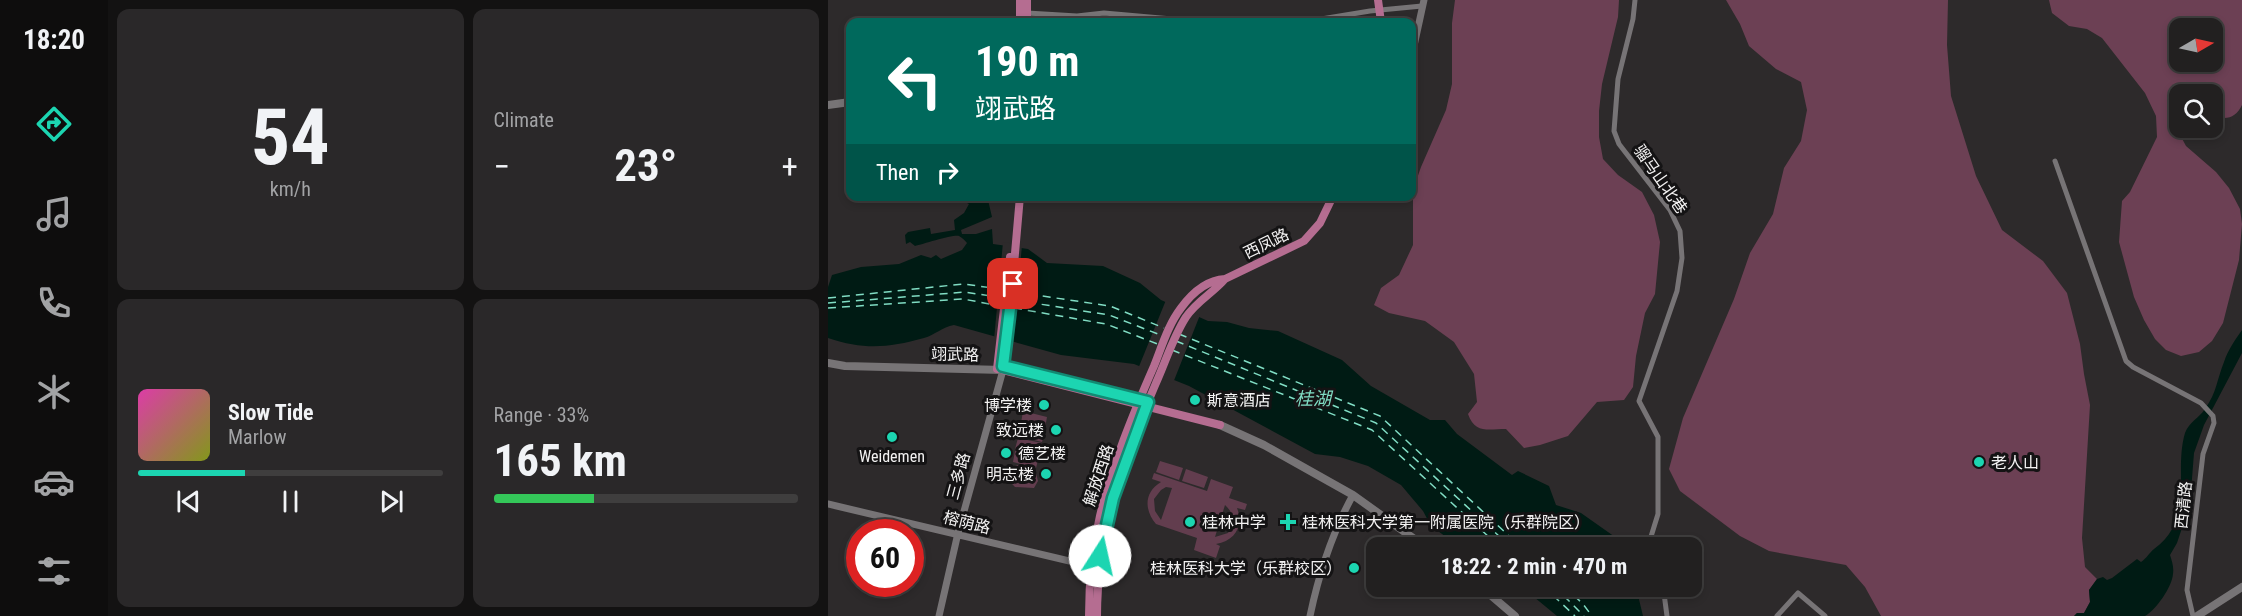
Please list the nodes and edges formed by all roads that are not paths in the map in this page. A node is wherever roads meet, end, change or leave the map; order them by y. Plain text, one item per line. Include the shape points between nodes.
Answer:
1 (1020, 0) edge
2 (1027, 0) edge
3 (1635, 0) edge
4 (1423, 3) edge
5 (1379, 5) edge
6 (1027, 13) junction
7 (1020, 18) edge
8 (1027, 18) edge
9 (1161, 18) edge
10 (1321, 18) edge
11 (1416, 36) edge
12 (846, 103) edge
13 (828, 105) edge
14 (2055, 161) dead end
15 (1015, 201) edge
16 (1019, 201) edge
17 (1331, 201) edge
18 (1015, 243) junction
19 (828, 363) edge
20 (1000, 368) junction
21 (1151, 384) joint
22 (1143, 403) junction
23 (1220, 425) joint
24 (1353, 495) junction
25 (828, 504) edge
26 (958, 533) junction
27 (1412, 537) edge
28 (1651, 537) edge
29 (1094, 568) junction
30 (2242, 587) edge
31 (1493, 597) edge
32 (1664, 597) edge
33 (939, 616) edge
34 (1089, 616) edge
35 (1097, 616) edge
36 (1310, 616) edge
37 (1515, 616) edge
38 (1667, 616) edge
39 (1777, 616) edge
40 (1824, 616) edge
41 (2195, 616) edge

1 - 7 main road
2 - 6 main road
3 - 28 street, 骝马山北巷 via 1618,79 1614,131 1619,144 1670,210 1680,231 1683,258 1677,291 1639,401 1658,437 1658,514
4 - 5 street
4 - 11 street
5 - 10 street
6 - 8 main road
6 - 9 street
12 - 13 main road
14 - 41 street, 西清路 via 2126,361 2201,403 2212,416 2214,423 2203,454 2187,590
15 - 18 main road
16 - 18 main road
17 - 21 main road, 西凤路 via 1320,223 1304,241 1225,279 1173,321
18 - 20 main road, 三多路
19 - 20 main road, 翊武路
20 - 22 main road, 翊武路
20 - 26 street, 三多路
21 - 22 main road, 解放西路
22 - 23 main road, 翊武路
22 - 29 main road, 解放西路 via 1103,501
23 - 24 main road, 翊武路
24 - 27 main road, 翊武路
24 - 36 street via 1328,546
25 - 26 street, 榕荫路
26 - 29 street, 榕荫路
26 - 33 street, 三多路
29 - 34 main road, 解放西路
29 - 35 main road, 解放西路
30 - 41 main road
31 - 37 main road
32 - 38 street
39 - 40 street via 1798,593

